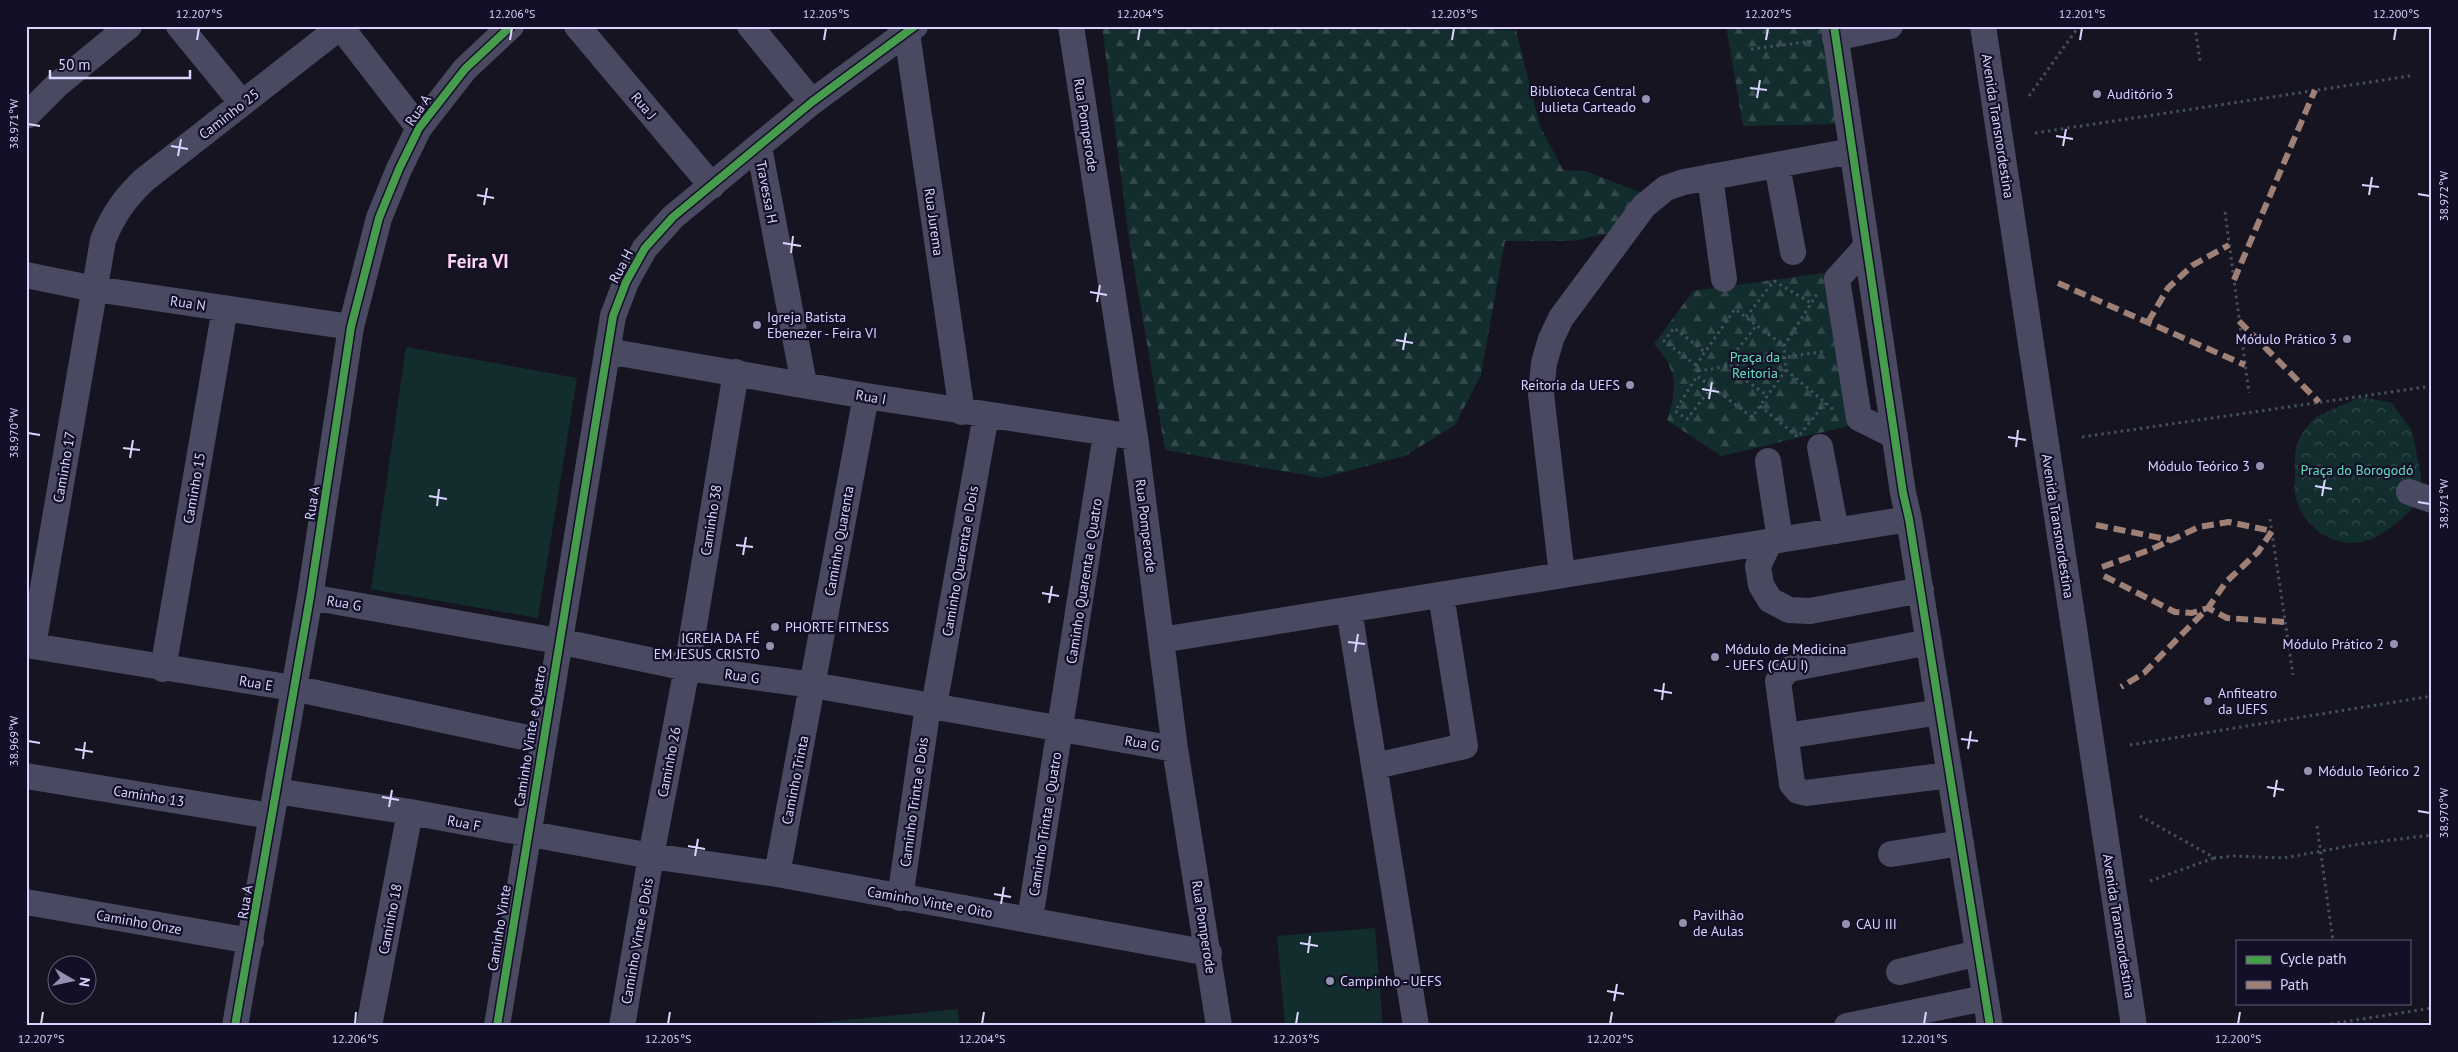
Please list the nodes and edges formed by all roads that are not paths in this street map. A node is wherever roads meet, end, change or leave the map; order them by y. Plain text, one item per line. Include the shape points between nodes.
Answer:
1 (129, 26) edge
2 (179, 26) edge
3 (577, 26) edge
4 (750, 26) edge
5 (1071, 26) edge
6 (1890, 26) edge
7 (1983, 26) edge
8 (340, 27) edge
9 (912, 28) edge
10 (502, 29) edge
11 (1834, 32) edge
12 (812, 102) junction
13 (242, 103) junction
14 (26, 116) edge
15 (419, 128) junction
16 (759, 147) junction
17 (1852, 151) junction
18 (1777, 165) junction
19 (1710, 178) junction
20 (712, 186) junction
21 (1792, 252) dead end
22 (26, 276) edge
23 (1724, 279) dead end
24 (95, 289) junction
25 (225, 308) junction
26 (351, 327) junction
27 (607, 351) junction
28 (736, 372) junction
29 (804, 384) junction
30 (866, 396) junction
31 (974, 413) junction
32 (1106, 434) junction
33 (1135, 437) junction
34 (1820, 447) dead end
35 (1768, 461) dead end
36 (1909, 519) junction
37 (1836, 531) junction
38 (1775, 540) junction
39 (1562, 575) junction
40 (1921, 590) junction
41 (1441, 595) junction
42 (310, 597) junction
43 (1349, 610) junction
44 (1167, 640) junction
45 (558, 641) junction
46 (1929, 642) junction
47 (30, 645) edge
48 (687, 668) junction
49 (163, 669) junction
50 (813, 685) junction
51 (293, 688) junction
52 (931, 706) junction
53 (1940, 712) junction
54 (1061, 729) junction
55 (1786, 736) junction
56 (542, 741) junction
57 (1175, 749) junction
58 (1375, 766) junction
59 (1950, 775) junction
60 (26, 776) edge
61 (274, 803) junction
62 (410, 812) junction
63 (526, 834) junction
64 (1961, 843) junction
65 (1891, 854) dead end
66 (651, 856) junction
67 (777, 874) junction
68 (900, 898) junction
69 (26, 902) edge
70 (1030, 919) junction
71 (251, 941) junction
72 (1209, 953) junction
73 (1978, 953) junction
74 (1899, 972) dead end
75 (1985, 998) junction
76 (235, 1026) edge
77 (369, 1026) edge
78 (496, 1026) edge
79 (622, 1026) edge
80 (1219, 1026) edge
81 (1416, 1026) edge
82 (1847, 1026) edge
83 (1990, 1026) edge
84 (2134, 1026) edge

1 - 14 street via 57,85
2 - 13 street
3 - 20 street, Rua J
4 - 12 street
5 - 33 street, Rua Pomperode
6 - 11 street
7 - 84 street, Avenida Transnordestina
8 - 13 street, Caminho 25
8 - 15 street
9 - 12 street, Rua H
9 - 31 street, Rua Jurema
10 - 15 street, Rua A via 438,101
11 - 17 street
12 - 16 street, Rua H
13 - 24 street, Caminho 25 via 126,197 112,217 103,240
15 - 26 street, Rua A via 379,218
16 - 20 street, Rua H
16 - 29 street, Travessa H
17 - 18 street
17 - 36 street
18 - 19 street
18 - 21 street
19 - 23 street
19 - 39 street via 1666,188 1649,201 1561,318 1551,338 1544,363 1542,394
20 - 27 street, Rua H via 673,217 644,248 613,316
22 - 24 street, Rua N
24 - 25 street, Rua N
24 - 47 street, Caminho 17
25 - 26 street, Rua N
25 - 49 street, Caminho 15
26 - 42 street, Rua A
27 - 28 street, Rua I
27 - 45 street, Rua H
28 - 29 street, Rua I
28 - 48 street, Caminho 38
29 - 30 street, Rua I
30 - 31 street, Rua I
30 - 50 street, Caminho Quarenta
31 - 32 street, Rua I
31 - 52 street, Caminho Quarenta e Dois
32 - 33 street, Rua I
32 - 54 street, Caminho Quarenta e Quatro
33 - 44 street, Rua Pomperode
34 - 37 street
35 - 38 street
36 - 37 street
36 - 40 street
37 - 38 street
38 - 39 street
38 - 40 street via 1758,566 1761,585 1770,600 1789,610 1810,610
39 - 41 street
40 - 46 street
41 - 43 street
41 - 58 street via 1465,746
42 - 45 street, Rua G
42 - 51 street, Rua A
43 - 44 street
43 - 58 street
44 - 57 street, Rua Pomperode
45 - 48 street, Rua G
45 - 56 street, Caminho Vinte e Quatro
46 - 53 street
46 - 55 street via 1789,669 1778,681
47 - 49 street, Rua E
48 - 50 street, Rua G
48 - 66 street, Caminho 26
49 - 51 street, Rua E
50 - 52 street, Rua G
50 - 67 street, Caminho Trinta
51 - 56 street, Rua E
51 - 61 street, Rua A
52 - 54 street, Rua G
52 - 68 street, Caminho Trinta e Dois
53 - 55 street
53 - 59 street
54 - 57 street, Rua G
54 - 70 street, Caminho Trinta e Quatro
55 - 59 street via 1792,784 1798,791 1806,793
56 - 63 street, Caminho Vinte e Quatro
57 - 72 street, Rua Pomperode
58 - 81 street
59 - 64 street
60 - 61 street, Caminho 13
61 - 62 street, Rua F
61 - 71 street, Rua A
62 - 63 street, Rua F
62 - 77 street, Caminho 18
63 - 66 street, Rua F
63 - 78 street, Caminho Vinte
64 - 65 street
64 - 73 street
66 - 67 street, Caminho Vinte e Oito
66 - 79 street, Caminho Vinte e Dois
67 - 68 street, Caminho Vinte e Oito
68 - 70 street, Caminho Vinte e Oito
69 - 71 street, Caminho Onze
70 - 72 street, Caminho Vinte e Oito
71 - 76 street, Rua A
72 - 80 street, Rua Pomperode
73 - 74 street
73 - 75 street
75 - 82 street
75 - 83 street

